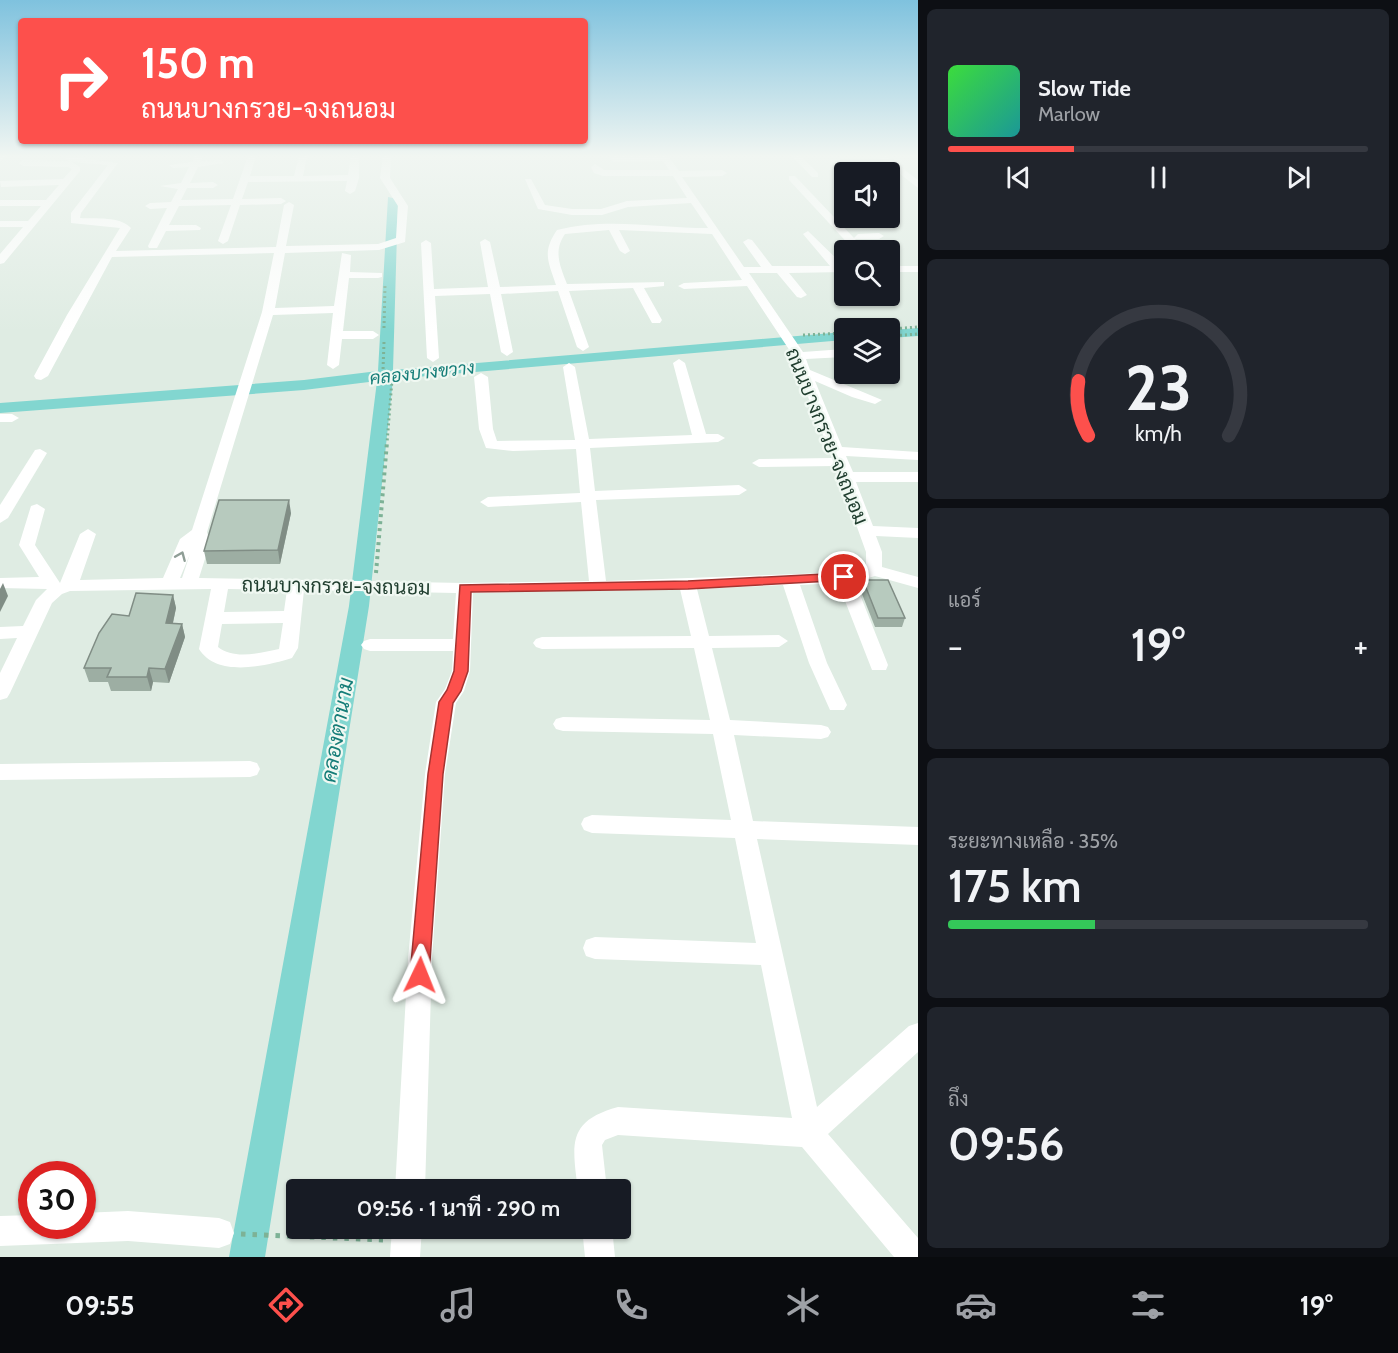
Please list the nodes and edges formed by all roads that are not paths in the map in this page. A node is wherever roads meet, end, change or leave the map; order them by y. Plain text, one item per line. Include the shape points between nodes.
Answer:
1 (39, 215) edge
2 (76, 215) edge
3 (170, 215) edge
4 (232, 215) edge
5 (289, 215) edge
6 (402, 215) edge
7 (704, 215) edge
8 (826, 215) edge
9 (0, 224) edge
10 (30, 224) junction
11 (163, 228) junction
12 (196, 228) dead end
13 (613, 228) junction
14 (713, 229) junction
15 (808, 234) dead end
16 (879, 236) dead end
17 (854, 240) edge
18 (866, 240) edge
19 (223, 241) dead end
20 (485, 242) dead end
21 (748, 242) dead end
22 (426, 243) dead end
23 (153, 246) dead end
24 (5, 248) edge
25 (280, 249) junction
26 (625, 251) dead end
27 (110, 254) junction
28 (346, 255) dead end
29 (0, 261) edge
30 (834, 261) edge
31 (900, 268) edge
32 (775, 269) junction
33 (834, 269) edge
34 (740, 270) junction
35 (917, 274) edge
36 (343, 275) junction
37 (382, 278) road end
38 (749, 283) junction
39 (660, 284) dead end
40 (637, 285) junction
41 (684, 286) dead end
42 (562, 289) junction
43 (494, 291) junction
44 (429, 293) junction
45 (801, 295) dead end
46 (337, 309) junction
47 (268, 312) junction
48 (656, 320) dead end
49 (373, 334) dead end
50 (335, 335) junction
51 (583, 347) dead end
52 (507, 352) dead end
53 (797, 353) junction
54 (834, 353) edge
55 (434, 358) dead end
56 (680, 363) dead end
57 (333, 365) dead end
58 (569, 367) dead end
59 (805, 373) junction
60 (41, 376) dead end
61 (481, 377) dead end
62 (875, 400) dead end
63 (718, 438) dead end
64 (700, 439) junction
65 (582, 442) junction
66 (40, 453) dead end
67 (837, 456) junction
68 (918, 456) edge
69 (759, 463) dead end
70 (847, 477) junction
71 (918, 477) edge
72 (739, 490) dead end
73 (588, 496) junction
74 (488, 502) dead end
75 (37, 509) dead end
76 (0, 518) edge
77 (866, 531) junction
78 (199, 532) junction
79 (918, 532) edge
80 (88, 534) dead end
81 (874, 570) junction
82 (844, 577) junction
83 (790, 580) junction
84 (0, 583) edge
85 (918, 583) edge
86 (169, 585) junction
87 (188, 585) junction
88 (220, 585) junction
89 (296, 585) junction
90 (688, 585) junction
91 (58, 586) junction
92 (597, 586) junction
93 (465, 588) junction
94 (292, 616) junction
95 (214, 618) junction
96 (27, 632) junction
97 (0, 633) edge
98 (702, 641) junction
99 (779, 641) dead end
100 (542, 643) dead end
101 (370, 645) dead end
102 (464, 645) junction
103 (879, 665) dead end
104 (0, 693) edge
105 (837, 705) dead end
106 (563, 724) dead end
107 (722, 727) junction
108 (821, 732) dead end
109 (250, 770) dead end
110 (0, 772) edge
111 (592, 824) dead end
112 (744, 830) junction
113 (918, 836) edge
114 (595, 948) dead end
115 (771, 954) junction
116 (918, 1035) edge
117 (809, 1133) junction
118 (410, 1179) edge
119 (592, 1179) edge
120 (0, 1231) edge
121 (219, 1233) road end
122 (598, 1239) edge
123 (600, 1257) edge
124 (914, 1257) edge

1 - 10 street
2 - 27 street via 74,219 78,222 125,226
3 - 11 street
4 - 19 street
5 - 25 street
6 - 25 street via 401,240 379,247
7 - 14 street, ถนนบางกรวย-จงถนอม
8 - 17 street via 841,231 850,231
9 - 10 street
10 - 24 street
11 - 12 street
11 - 23 street
13 - 14 street
13 - 26 street
13 - 42 street via 568,229 558,236 552,258
14 - 34 street, ถนนบางกรวย-จงถนอม
15 - 30 street
16 - 18 street
20 - 43 street
21 - 32 street
22 - 44 street
24 - 29 street
25 - 27 street
25 - 47 street
27 - 60 street
28 - 36 street
31 - 35 street
32 - 33 street
32 - 34 street
32 - 45 street
34 - 38 street, ถนนบางกรวย-จงถนอม
36 - 37 street
36 - 46 street
38 - 41 street
38 - 53 street, ถนนบางกรวย-จงถนอม
39 - 40 street
40 - 42 street
40 - 48 street
42 - 43 street
42 - 51 street
43 - 44 street
43 - 52 street
44 - 55 street
46 - 47 street
46 - 50 street
47 - 78 street
49 - 50 street
50 - 57 street
53 - 54 street
53 - 59 street, ถนนบางกรวย-จงถนอม
56 - 64 street
58 - 65 street
59 - 62 street
59 - 67 street, ถนนบางกรวย-จงถนอม
61 - 65 street via 491,445
63 - 64 street
64 - 65 street
65 - 73 street
66 - 76 street
67 - 68 street
67 - 69 street
67 - 70 street, ถนนบางกรวย-จงถนอม
70 - 71 street
70 - 77 street, ถนนบางกรวย-จงถนอม
72 - 73 street
73 - 74 street
73 - 92 street
75 - 91 street via 27,545
77 - 79 street
77 - 81 street, ถนนบางกรวย-จงถนอม via 874,552
86 -> 78 street via 188,539
78 - 87 street via 202,543
80 - 91 street
81 - 82 street, ถนนบางกรวย-จงถนอม
81 - 85 street
82 - 83 street, ถนนบางกรวย-จงถนอม
82 - 103 street
83 - 90 street, ถนนบางกรวย-จงถนอม
83 - 105 street via 818,663
84 - 91 street, ถนนบางกรวย-จงถนอม
86 - 87 street, ถนนบางกรวย-จงถนอม
86 - 91 street, ถนนบางกรวย-จงถนอม
87 - 88 street, ถนนบางกรวย-จงถนอม
88 - 89 street, ถนนบางกรวย-จงถนอม
88 - 95 street
89 - 93 street, ถนนบางกรวย-จงถนอม via 340,586 374,579
89 - 94 street
90 - 92 street, ถนนบางกรวย-จงถนอม
90 - 98 street
91 - 96 street
92 - 93 street, ถนนบางกรวย-จงถนอม
93 - 102 street
94 - 95 street
94 - 95 street via 285,654 226,660 208,649
96 - 97 street
96 - 104 street
98 - 99 street
98 - 100 street
98 - 107 street
101 - 102 street
102 - 118 street via 459,681 446,702 435,774 420,959
106 - 107 street
107 - 108 street
107 - 112 street
109 - 110 street
111 - 112 street
112 - 113 street
112 - 115 street
114 - 115 street
115 - 117 street
116 - 117 street
117 - 119 street via 618,1121 601,1124 593,1129 588,1141
117 - 124 street
120 - 121 street via 128,1226
122 - 123 street

